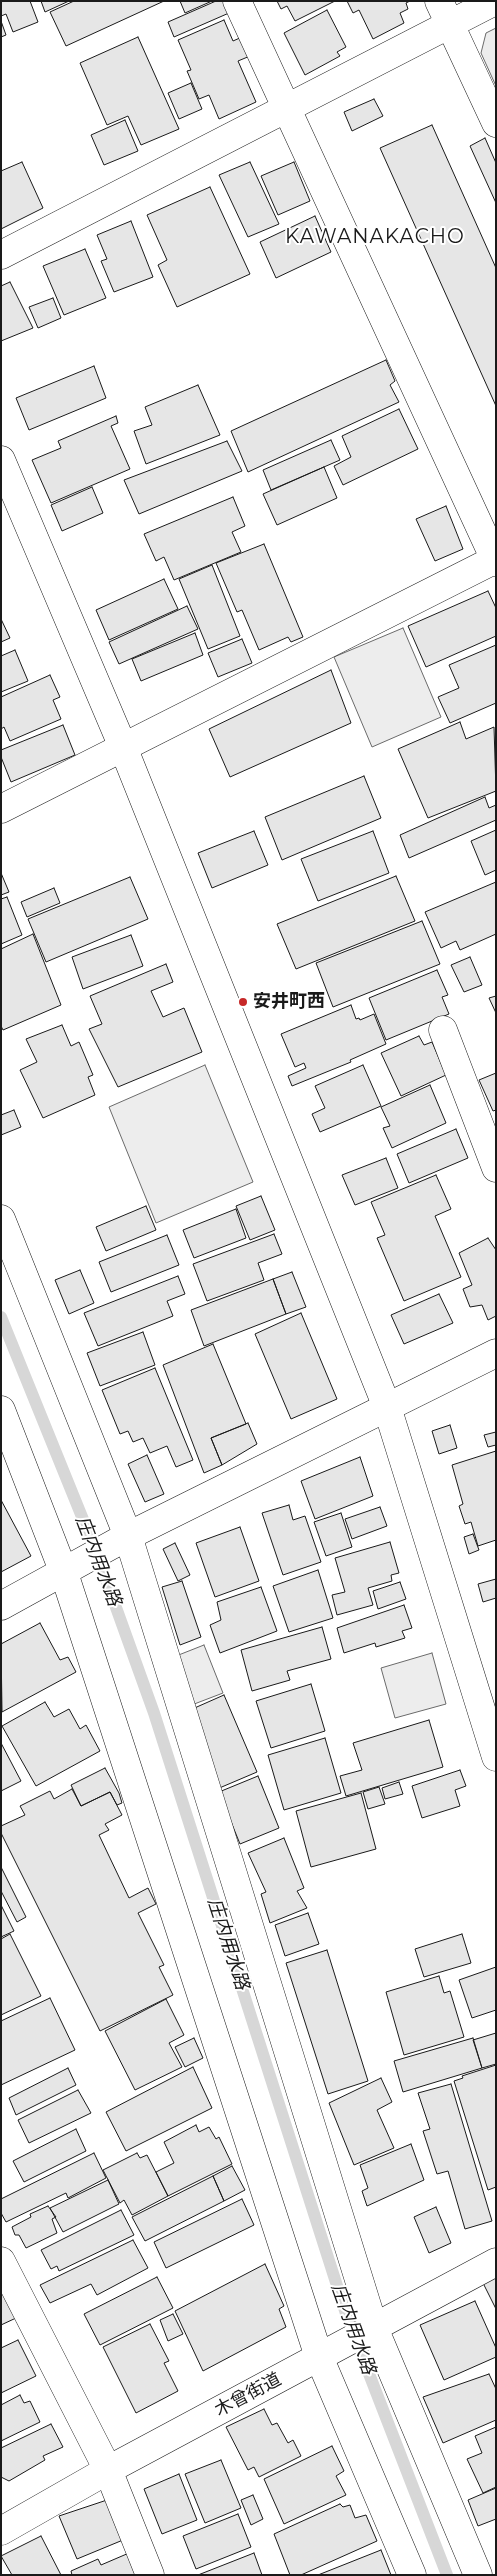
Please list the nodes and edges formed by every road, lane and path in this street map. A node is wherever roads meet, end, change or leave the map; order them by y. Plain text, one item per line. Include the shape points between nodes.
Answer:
1 (237, 1) edge
2 (495, 1) edge
3 (444, 13) edge
4 (286, 109) junction
5 (496, 123) edge
6 (1, 255) edge
7 (1, 460) edge
8 (495, 560) edge
9 (123, 748) junction
10 (1, 809) edge
11 (443, 1030) dead end
12 (496, 1168) edge
13 (1, 1219) edge
14 (496, 1353) edge
15 (387, 1407) junction
16 (1, 1410) edge
17 (121, 1540) junction
18 (74, 1567) junction
19 (1, 1606) edge
20 (496, 1758) edge
21 (1, 2261) edge
22 (496, 2262) edge
23 (371, 2329) junction
24 (325, 2354) junction
25 (108, 2470) junction
26 (1, 2531) edge
27 (150, 2575) edge
28 (412, 2575) edge
29 (478, 2575) edge

1 - 4 street
2 - 3 street
3 - 4 street
3 - 5 street
4 - 6 street
4 - 8 street
7 - 9 street
8 - 9 street
9 - 10 street
9 - 15 street
11 - 12 street
13 - 17 street
14 - 15 street
15 - 17 street
15 - 20 street
16 - 18 street
17 - 18 street
17 - 23 street
18 - 19 street
18 - 24 street
21 - 25 street
22 - 23 street, 木曾街道
23 - 24 street, 木曾街道
23 - 29 street
24 - 25 street, 木曾街道
24 - 28 street
25 - 26 street, 木曾街道
25 - 27 street

